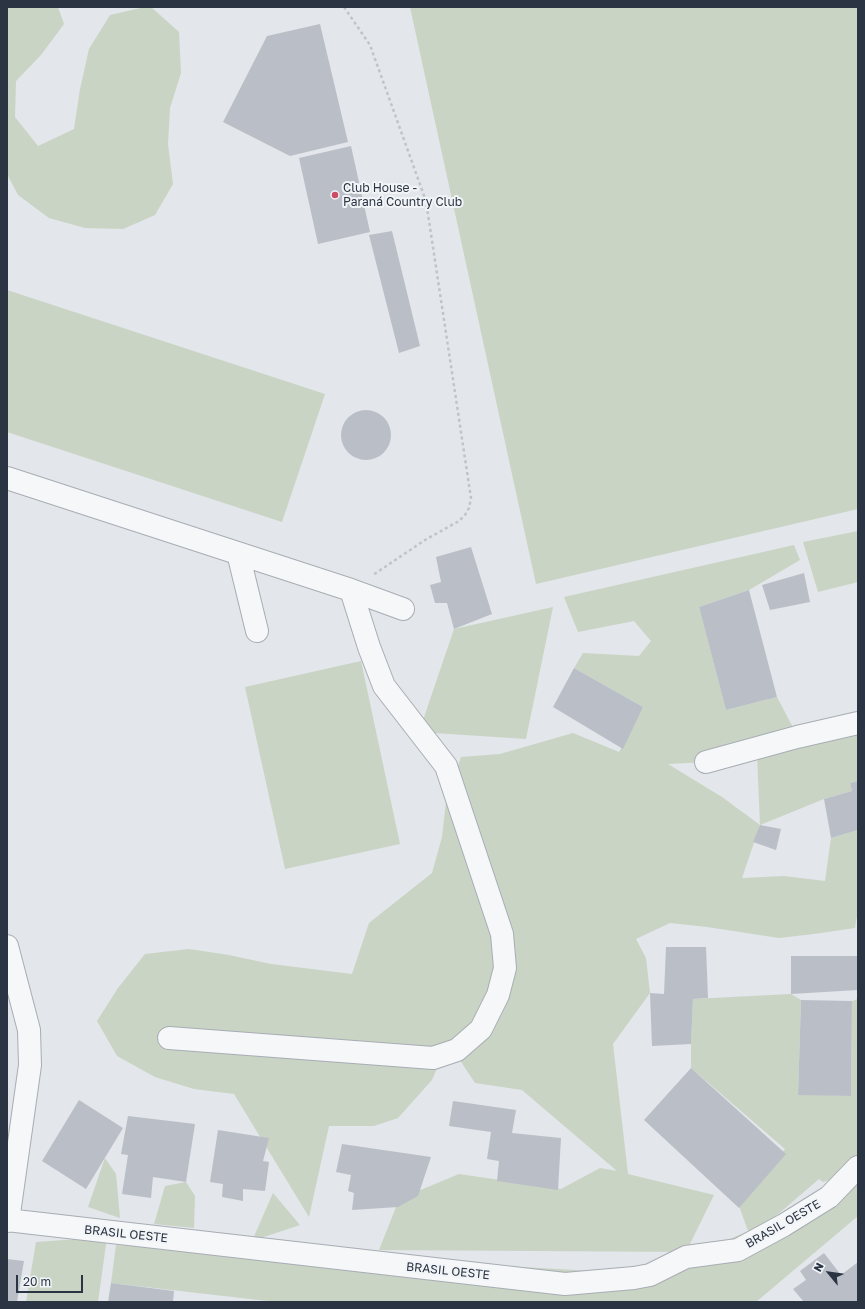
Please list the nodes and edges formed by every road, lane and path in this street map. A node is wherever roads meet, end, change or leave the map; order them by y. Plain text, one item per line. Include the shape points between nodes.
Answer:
1 (344, 7) edge
2 (7, 478) edge
3 (238, 553) junction
4 (352, 590) junction
5 (403, 609) dead end
6 (257, 631) dead end
7 (858, 723) edge
8 (706, 762) dead end
9 (7, 946) edge
10 (169, 1038) dead end
11 (858, 1166) edge
12 (8, 1220) edge

1 - 4 path via 370,45 426,201 471,498 469,508 459,521 425,540
2 - 3 street
3 - 4 street
3 - 6 street
4 - 5 street
4 - 10 street via 384,686 446,766 502,934 505,968 498,995 481,1029 456,1050 433,1058
7 - 8 street
9 - 12 street via 29,1030 30,1065
11 - 12 street, BRASIL OESTE via 829,1197 738,1250 686,1257 650,1275 565,1284

